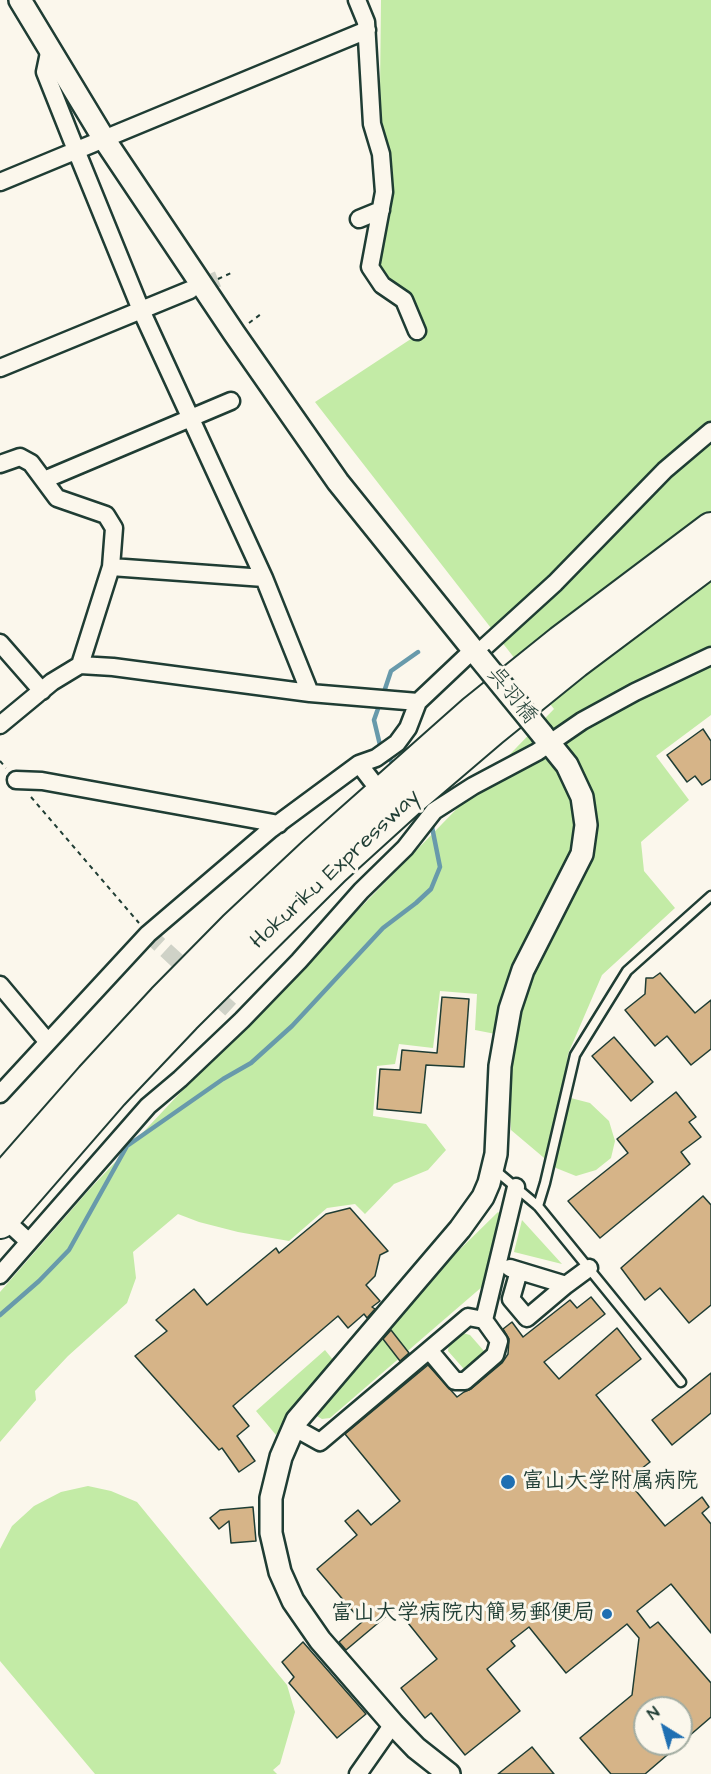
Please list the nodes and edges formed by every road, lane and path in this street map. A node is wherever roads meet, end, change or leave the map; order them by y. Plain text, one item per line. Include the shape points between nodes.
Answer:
1 (20, 0) edge
2 (357, 0) edge
3 (367, 30) junction
4 (50, 48) junction
5 (105, 139) junction
6 (76, 150) junction
7 (0, 182) edge
8 (381, 210) junction
9 (359, 219) dead end
10 (231, 273) dead end
11 (218, 279) tunnel mouth
12 (190, 290) tunnel mouth
13 (141, 310) junction
14 (417, 331) dead end
15 (0, 368) edge
16 (231, 401) dead end
17 (190, 417) junction
18 (711, 431) edge
19 (0, 464) edge
20 (44, 480) junction
21 (711, 529) edge
22 (711, 560) edge
23 (111, 567) junction
24 (264, 578) junction
25 (0, 643) edge
26 (477, 654) junction
27 (711, 656) edge
28 (80, 665) junction
29 (42, 691) junction
30 (310, 693) junction
31 (418, 702) junction
32 (0, 725) edge
33 (546, 739) junction
34 (0, 761) edge
35 (358, 764) junction
36 (16, 780) junction
37 (372, 781) dead end
38 (279, 824) junction
39 (711, 896) edge
40 (148, 934) junction
41 (0, 986) edge
42 (47, 1041) junction
43 (0, 1094) edge
44 (492, 1168) junction
45 (0, 1183) edge
46 (516, 1187) junction
47 (538, 1206) junction
48 (8, 1225) edge
49 (29, 1242) junction
50 (497, 1264) junction
51 (589, 1268) junction
52 (519, 1271) junction
53 (0, 1275) edge
54 (566, 1286) junction
55 (484, 1320) junction
56 (429, 1350) junction
57 (681, 1382) dead end
58 (293, 1427) junction
59 (393, 1724) junction
60 (358, 1774) edge
61 (449, 1774) edge

1 - 4 street, 呉羽橋
2 - 3 street
3 - 5 street
3 - 8 street via 372,124 381,154 384,192
4 - 5 street, 呉羽橋
4 - 6 street via 45,72
5 - 6 street
5 - 26 street, 呉羽橋 via 338,482
6 - 7 street
6 - 13 street
8 - 9 street
8 - 14 street via 370,267 382,285 404,300
10 - 11 path
12 - 13 street
13 - 15 street
13 - 17 street
16 - 17 street
17 - 20 street
17 - 24 street
18 - 26 street via 665,470 555,583
19 - 20 street via 20,457 31,463
20 - 23 street via 57,498 106,515 114,528
21 - 45 highway, Hokuriku Expressway via 491,698 315,853 165,1000
22 - 48 highway, Hokuriku Expressway via 491,730 333,869 104,1101
23 - 24 street
23 - 28 street
24 - 30 street
25 - 29 street
26 - 31 street
26 - 33 street, 呉羽橋, bridge
27 - 33 street
28 - 29 street
28 - 30 street
29 - 32 street
30 - 31 street
31 - 35 street via 397,743 376,758
33 - 44 street, 呉羽橋 via 567,765 582,797 586,825 582,854 523,970 510,1009 500,1066
33 - 49 street via 412,828 405,848 250,1012 148,1106
34 - 36 path
35 - 37 street
35 - 38 street
36 - 38 street via 42,781
36 - 40 path
38 - 40 street
39 - 47 lane via 627,971 575,1056
40 - 42 street
41 - 42 street
42 - 43 street
44 - 46 lane
44 - 58 street, 呉羽橋 via 483,1197 460,1229
46 - 47 lane
46 - 50 street
47 - 51 lane
48 - 49 street
49 - 53 street
50 - 52 street
50 - 55 street
51 - 54 street
51 - 57 lane
52 - 54 street
52 - 54 street via 512,1299 527,1318
55 - 56 street via 468,1317
55 - 56 street via 499,1341 495,1355 465,1381 454,1381
56 - 58 street via 320,1442
58 - 59 street, 呉羽橋 via 275,1476 272,1498 271,1533 280,1572 293,1601 320,1640
59 - 60 street
59 - 61 street, 呉羽橋

